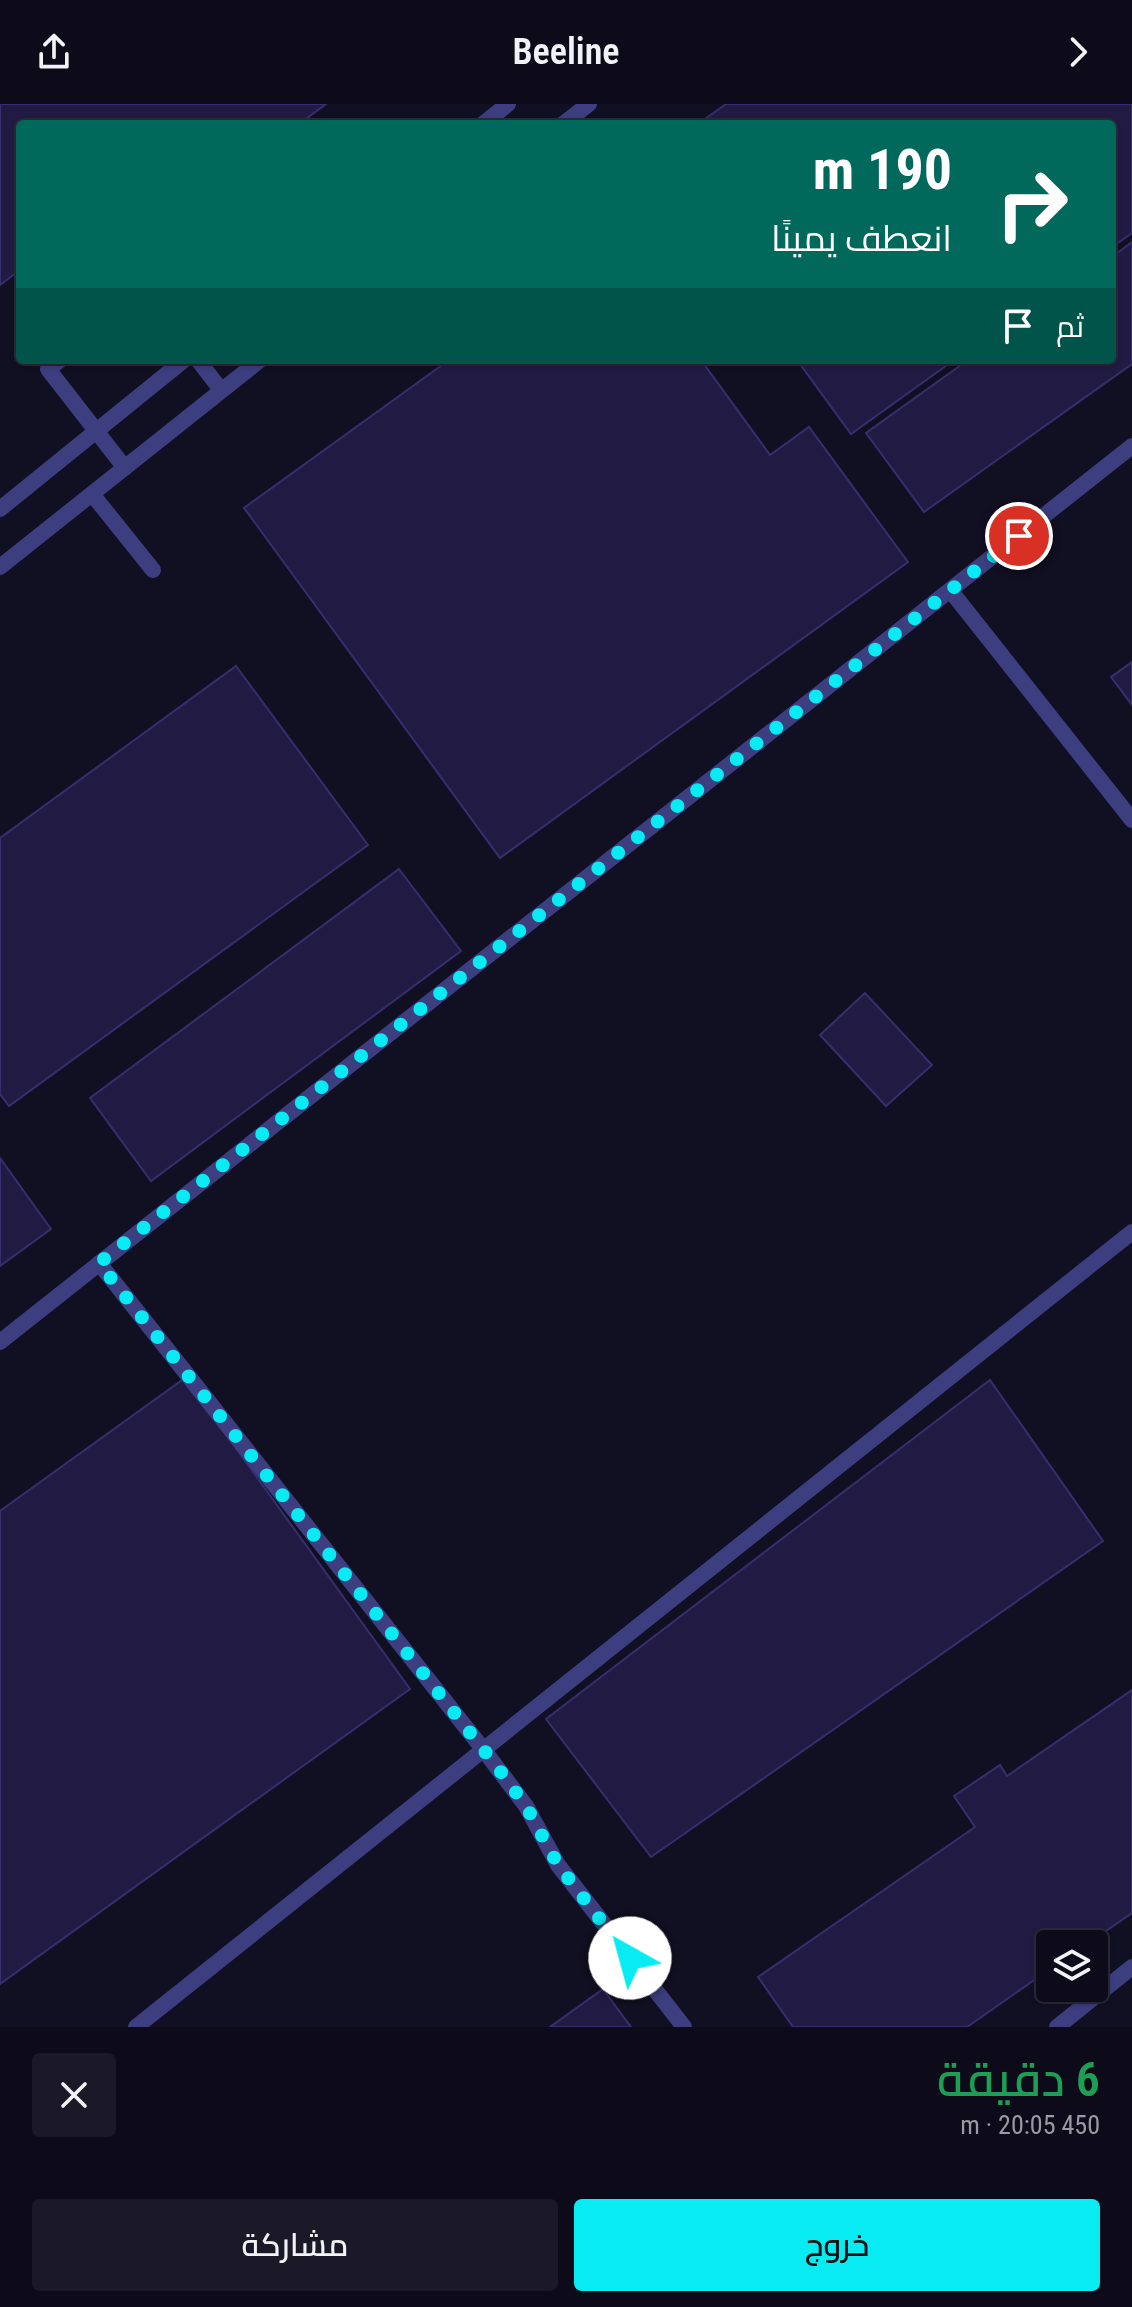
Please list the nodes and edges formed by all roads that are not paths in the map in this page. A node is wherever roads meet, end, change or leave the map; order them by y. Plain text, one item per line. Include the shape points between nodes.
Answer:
1 (508, 104) edge
2 (589, 104) edge
3 (488, 120) edge
4 (568, 120) edge
5 (179, 364) edge
6 (201, 364) edge
7 (255, 364) edge
8 (54, 365) edge
9 (221, 390) junction
10 (97, 432) junction
11 (1132, 446) edge
12 (125, 468) junction
13 (92, 494) junction
14 (0, 509) edge
15 (0, 567) edge
16 (153, 570) dead end
17 (950, 590) junction
18 (1132, 820) edge
19 (1132, 1232) edge
20 (99, 1263) junction
21 (0, 1342) edge
22 (483, 1749) junction
23 (1132, 1967) edge
24 (136, 2027) edge
25 (684, 2027) edge
26 (1057, 2027) edge

1 - 3 lane
2 - 4 lane
5 - 10 lane
6 - 9 lane
7 - 9 lane
8 - 10 lane
9 - 12 lane
10 - 12 lane
10 - 14 lane
11 - 17 lane
12 - 13 lane
13 - 15 lane
13 - 16 lane
17 - 18 lane
17 - 20 lane
19 - 22 lane
20 - 21 lane
20 - 22 lane
22 - 24 lane
22 - 25 lane via 526,1806 558,1865
23 - 26 lane

